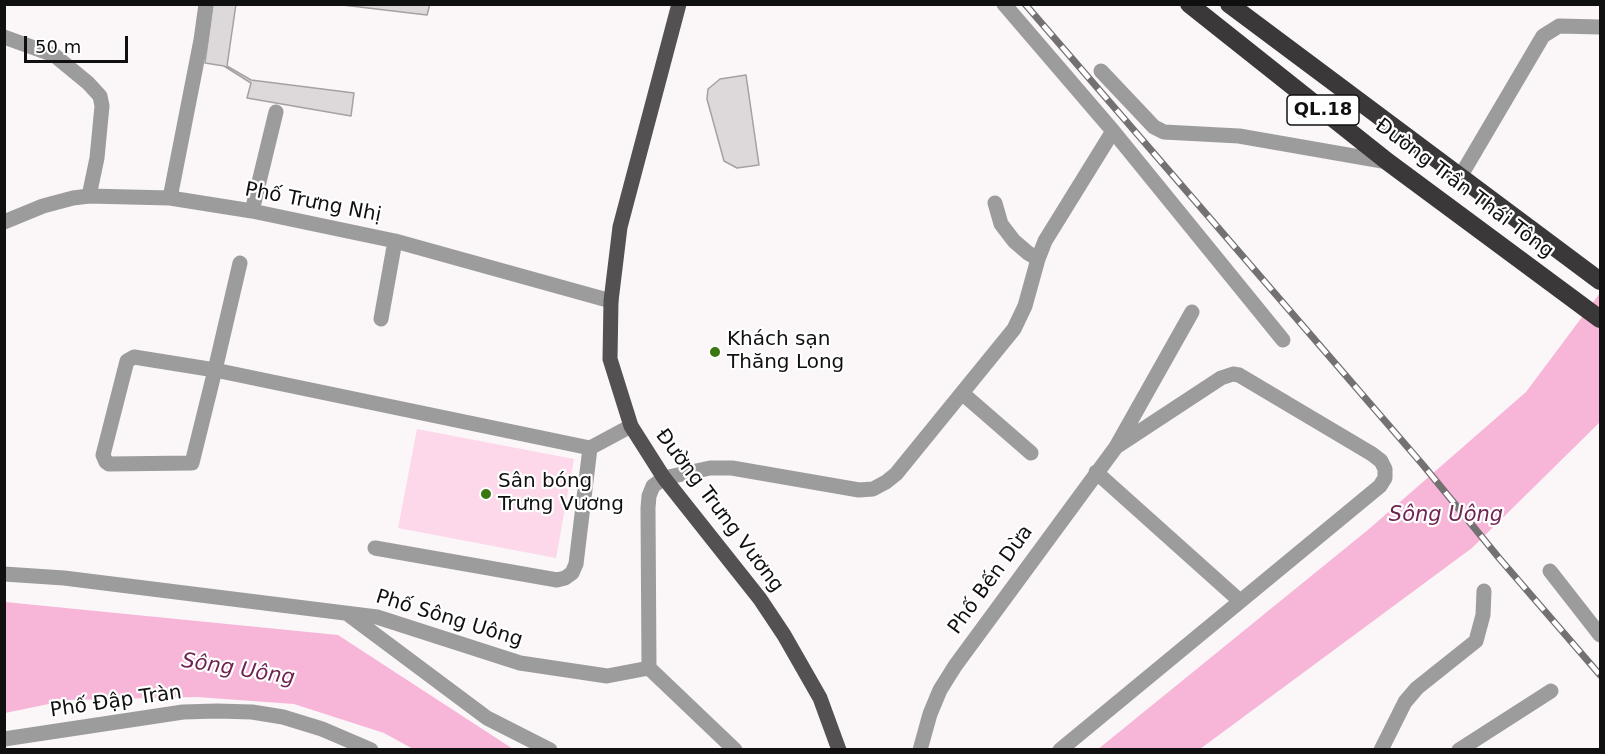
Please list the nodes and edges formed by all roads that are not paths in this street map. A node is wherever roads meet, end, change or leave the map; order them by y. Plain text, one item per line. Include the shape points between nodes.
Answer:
1 (206, 4) edge
2 (679, 4) edge
3 (1004, 4) edge
4 (1189, 4) edge
5 (1229, 4) edge
6 (1600, 27) edge
7 (4, 37) edge
8 (1101, 71) dead end
9 (276, 112) dead end
10 (1113, 131) junction
11 (1388, 162) junction
12 (1460, 177) junction
13 (89, 196) junction
14 (171, 198) junction
15 (995, 203) dead end
16 (252, 211) junction
17 (4, 222) edge
18 (395, 241) junction
19 (1038, 259) junction
20 (240, 263) dead end
21 (1600, 281) edge
22 (611, 301) junction
23 (1192, 312) dead end
24 (381, 319) dead end
25 (1600, 319) edge
26 (1283, 340) dead end
27 (215, 370) junction
28 (962, 393) junction
29 (631, 426) junction
30 (1116, 447) junction
31 (590, 448) junction
32 (1031, 453) dead end
33 (1096, 472) junction
34 (664, 478) junction
35 (375, 548) dead end
36 (1550, 571) dead end
37 (4, 574) edge
38 (1484, 591) dead end
39 (1240, 602) junction
40 (347, 613) junction
41 (1600, 635) edge
42 (649, 668) junction
43 (1551, 691) dead end
44 (4, 739) edge
45 (363, 748) edge
46 (1381, 749) edge
47 (550, 750) edge
48 (735, 750) edge
49 (839, 750) edge
50 (920, 750) edge
51 (1060, 750) edge
52 (1459, 750) edge

1 - 14 street
2 - 22 main road, Đường Trưng Vương via 620,227
3 - 10 street
4 - 11 highway, Đường Trần Thái Tông / QL.18
5 - 12 highway, Đường Trần Thái Tông / QL.18
6 - 12 street via 1559,26 1543,36
7 - 13 street via 54,55 100,96 97,158
8 - 11 street via 1154,127 1164,132 1239,136
9 - 16 street
10 - 19 street via 1055,223
10 - 26 street
11 - 25 highway, Đường Trần Thái Tông / QL.18
12 - 21 highway, Đường Trần Thái Tông / QL.18
13 - 14 street, Phố Trưng Nhị
13 - 17 street, Phố Trưng Nhị via 43,206
14 - 16 street, Phố Trưng Nhị
15 - 19 street via 1001,224 1014,241
16 - 18 street, Phố Trưng Nhị
18 - 22 street, Phố Trưng Nhị
18 - 24 street
19 - 28 street via 1033,283 1014,329
20 - 27 street
22 - 29 main road, Đường Trưng Vương via 610,359
23 - 30 street
27 - 27 street via 134,357 128,361 103,455 106,462 192,463
27 - 31 street
28 - 32 street
28 - 34 street via 896,474 873,489 859,490 732,468 710,468
29 - 31 street
29 - 34 main road, Đường Trưng Vương
30 - 33 street, Phố Bến Dừa
30 - 39 street via 1233,374 1381,461 1385,478 1380,486
31 - 35 street via 576,564 565,578 557,580
33 - 39 street
33 - 50 street, Phố Bến Dừa via 954,666 937,698
34 - 42 street via 653,486 648,508
34 - 49 main road, Đường Trưng Vương via 784,635 820,698
36 - 41 street
37 - 40 street, Phố Sông Uông
38 - 46 street via 1476,641 1417,688 1405,702
39 - 51 street
40 - 42 street, Phố Sông Uông via 377,617 520,663 607,676
40 - 47 street via 487,718
42 - 48 street
43 - 52 street
44 - 45 street, Phố Đập Tràn via 183,712 217,711 283,717

